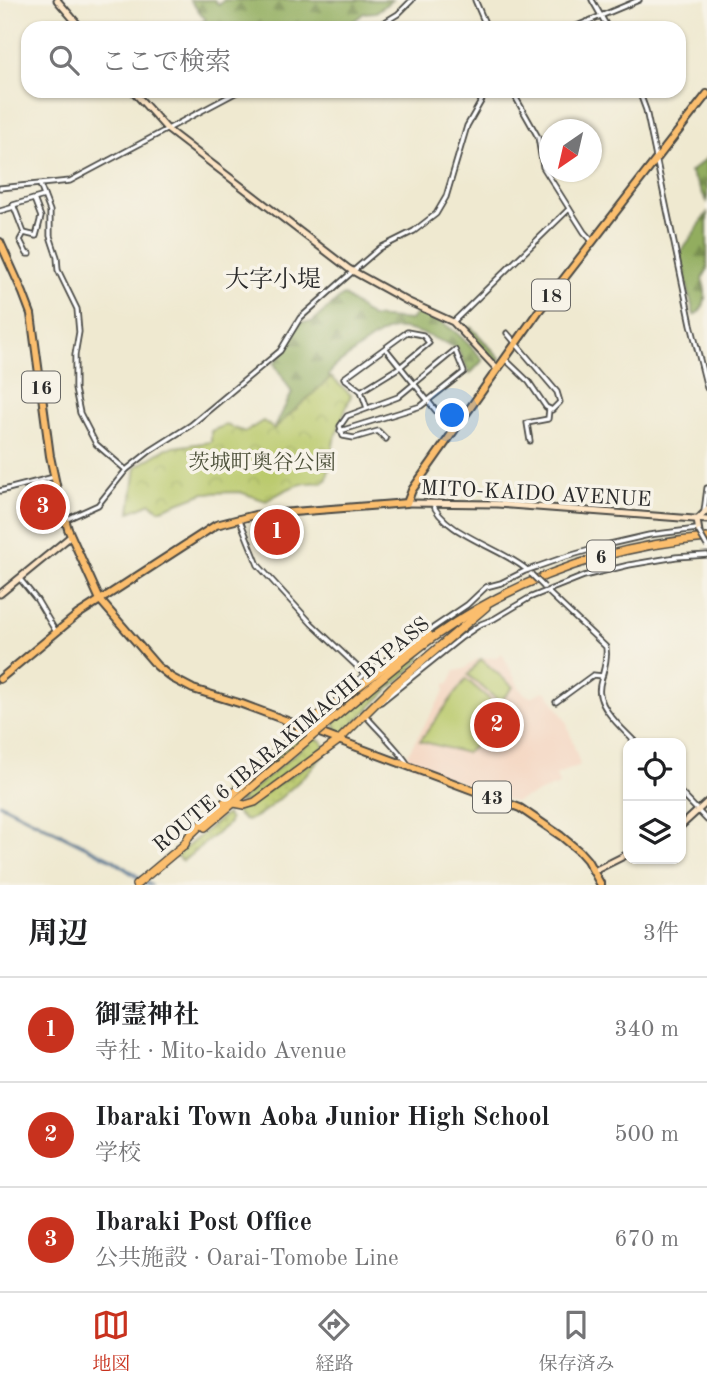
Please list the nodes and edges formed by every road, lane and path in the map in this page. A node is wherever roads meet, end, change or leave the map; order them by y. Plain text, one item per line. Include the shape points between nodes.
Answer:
1 (57, 0) edge
2 (412, 0) edge
3 (475, 0) edge
4 (592, 0) edge
5 (639, 0) edge
6 (601, 14) junction
7 (75, 21) edge
8 (387, 21) edge
9 (484, 21) edge
10 (586, 21) edge
11 (604, 21) edge
12 (707, 94) edge
13 (139, 98) edge
14 (226, 98) edge
15 (483, 98) edge
16 (516, 98) edge
17 (642, 98) edge
18 (168, 130) junction
19 (656, 158) junction
20 (40, 185) junction
21 (0, 188) edge
22 (44, 196) junction
23 (34, 199) junction
24 (13, 207) junction
25 (569, 209) junction
26 (0, 211) edge
27 (24, 233) junction
28 (592, 241) junction
29 (0, 242) edge
30 (30, 254) dead end
31 (353, 272) junction
32 (453, 322) junction
33 (508, 333) dead end
34 (516, 342) junction
35 (385, 349) junction
36 (505, 358) junction
37 (400, 367) junction
38 (497, 369) junction
39 (414, 385) junction
40 (707, 388) edge
41 (361, 391) junction
42 (428, 402) junction
43 (367, 408) junction
44 (549, 409) junction
45 (455, 429) junction
46 (340, 431) junction
47 (386, 439) dead end
48 (530, 442) dead end
49 (126, 470) junction
50 (54, 477) junction
51 (707, 488) edge
52 (0, 491) edge
53 (433, 502) junction
54 (407, 503) junction
55 (705, 511) edge
56 (239, 517) junction
57 (65, 520) junction
58 (703, 521) edge
59 (698, 531) junction
60 (71, 536) junction
61 (707, 538) edge
62 (707, 546) edge
63 (707, 555) edge
64 (530, 572) junction
65 (20, 578) junction
66 (548, 592) junction
67 (0, 594) edge
68 (500, 596) junction
69 (100, 600) junction
70 (485, 604) junction
71 (56, 632) junction
72 (365, 674) junction
73 (602, 676) junction
74 (0, 679) edge
75 (556, 702) dead end
76 (334, 705) junction
77 (363, 716) junction
78 (303, 727) junction
79 (632, 738) edge
80 (338, 741) junction
81 (409, 767) junction
82 (686, 798) edge
83 (707, 802) edge
84 (230, 804) junction
85 (698, 811) junction
86 (707, 820) edge
87 (686, 822) edge
88 (623, 856) edge
89 (594, 871) junction
90 (136, 885) edge
91 (601, 885) edge

1 - 7 street
2 - 8 street
3 - 9 street
4 - 6 street
5 - 6 street
6 - 10 street
6 - 11 street
12 - 19 main road, 18
13 - 18 street
14 - 18 street
15 - 31 street via 467,127 440,208 425,224 380,248
16 - 25 street via 538,137 544,167
17 - 19 street
18 - 20 street via 70,181
18 - 31 street
19 - 28 main road, 18
19 - 40 street
20 - 21 street
20 - 22 street
22 - 23 street
22 - 49 street via 52,217 50,236 58,270 77,309 75,389 80,413 96,444
23 - 24 street
23 - 27 street via 41,217 36,236
24 - 26 street
24 - 27 street
25 - 28 street
25 - 32 street
27 - 30 street via 20,240
28 - 34 main road, 18
29 - 50 main road, 16 via 31,314
31 - 32 street
31 - 49 street via 300,318 276,355 191,425
32 - 38 street
33 - 34 street
34 - 36 main road, 18
34 - 44 street via 557,393 559,405
35 - 37 street
35 - 37 street via 407,332 423,335 429,343
35 - 41 street via 344,378
36 - 38 main road, 18
36 - 44 street
37 - 39 street
37 - 41 street
38 - 45 main road, 18
39 - 42 street
39 - 42 street via 455,350 464,372
39 - 43 street via 394,399
41 - 43 street
42 - 45 street
42 - 46 street
43 - 46 street via 347,416
44 - 48 street via 548,419 527,424
45 - 54 main road, 18
46 - 47 street via 349,438 378,431
49 - 57 street via 98,505
50 - 52 street
50 - 57 main road, 16
51 - 55 street
53 - 54 street, MITO-KAIDO AVENUE
53 - 58 street, MITO-KAIDO AVENUE
53 - 64 street via 445,520
54 - 56 main road, MITO-KAIDO AVENUE
55 - 58 street
56 - 69 main road, MITO-KAIDO AVENUE via 200,534
56 - 72 street via 258,565
57 - 60 main road, 16
58 - 59 street
59 - 62 street, bridge
59 - 64 street via 610,544
60 - 65 street
60 - 69 main road, 16
61 - 68 highway, ROUTE 6 IBARAKIMACHI BYPASS / 6 via 593,558
63 - 66 street via 629,565 584,576
64 - 66 street, bridge
64 - 72 street via 486,587 467,605
65 - 67 street
65 - 71 street
66 - 73 street via 604,643
66 - 77 street via 481,624
68 - 70 highway, ROUTE 6 IBARAKIMACHI BYPASS / 6
68 - 77 highway
69 - 71 main road, MITO-KAIDO AVENUE
69 - 78 main road, 43 via 150,660 172,678
70 - 76 highway via 472,607 436,631
70 - 84 highway, ROUTE 6 IBARAKIMACHI BYPASS / 6, bridge via 406,658
71 - 74 main road, MITO-KAIDO AVENUE
72 - 76 street
73 - 75 street via 593,675
73 - 79 street via 602,701
76 - 78 highway
77 - 80 highway
77 - 81 street
78 - 80 main road, 43
78 - 84 highway
80 - 81 main road, 43
80 - 84 highway via 255,802
81 - 89 main road, 43 via 520,808 571,845
82 - 85 street
83 - 85 street
84 - 90 highway, ROUTE 6 IBARAKIMACHI BYPASS / 6
85 - 86 street
85 - 87 street
88 - 89 street
89 - 91 main road, 43

